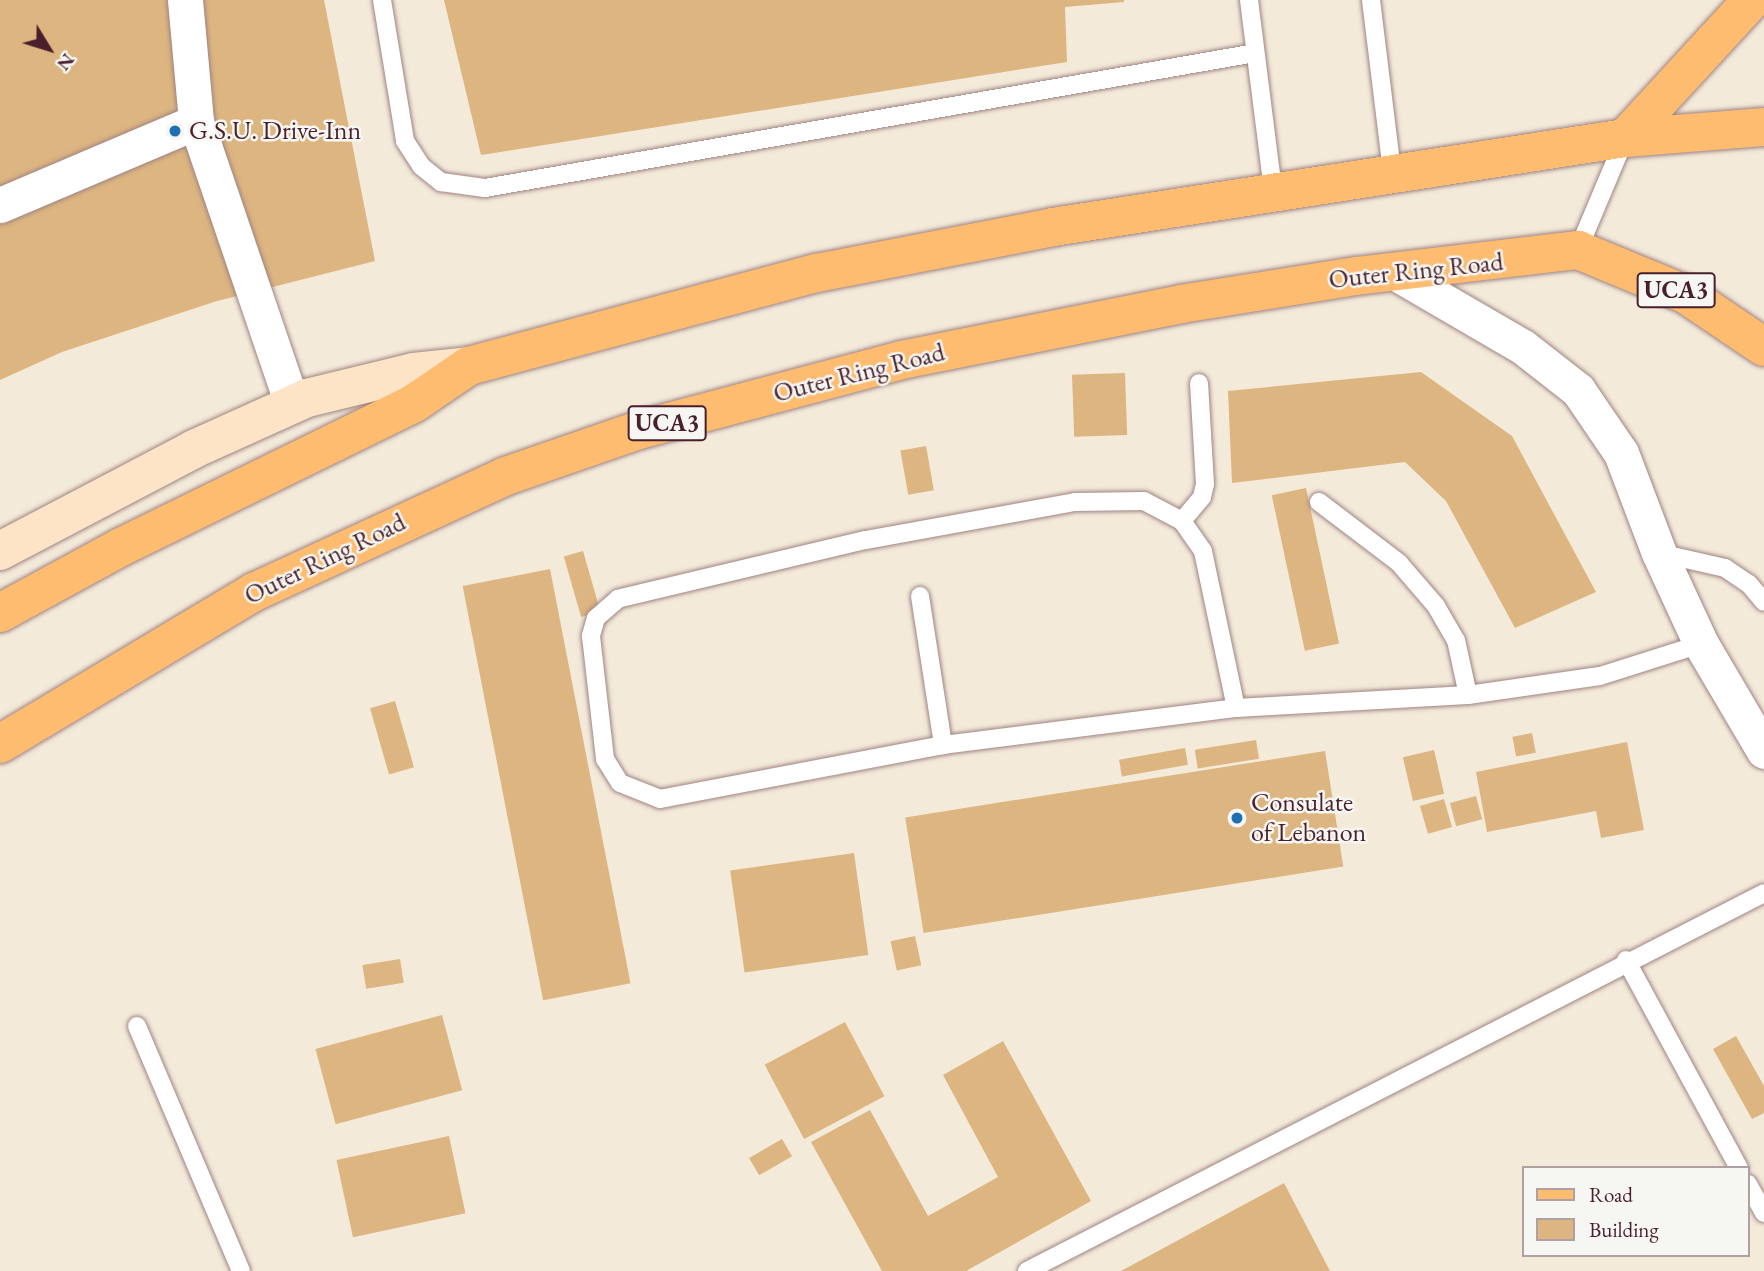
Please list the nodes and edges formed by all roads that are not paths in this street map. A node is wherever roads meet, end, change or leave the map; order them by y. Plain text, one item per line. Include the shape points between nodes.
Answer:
1 (185, 0) edge
2 (382, 0) edge
3 (1249, 0) edge
4 (1371, 0) edge
5 (1752, 0) edge
6 (1255, 53) junction
7 (197, 122) junction
8 (1764, 127) edge
9 (1625, 138) junction
10 (1392, 171) junction
11 (1273, 190) junction
12 (0, 205) edge
13 (1578, 250) junction
14 (1394, 272) junction
15 (1764, 347) edge
16 (468, 366) junction
17 (1199, 383) dead end
18 (292, 404) junction
19 (1319, 502) dead end
20 (1182, 521) junction
21 (0, 551) edge
22 (1659, 553) junction
23 (920, 596) dead end
24 (1764, 602) edge
25 (0, 613) edge
26 (1701, 644) junction
27 (1468, 695) junction
28 (1236, 708) junction
29 (0, 744) edge
30 (943, 745) junction
31 (1764, 751) edge
32 (1764, 893) edge
33 (1626, 960) junction
34 (137, 1026) dead end
35 (1738, 1166) edge
36 (1750, 1188) edge
37 (1764, 1213) edge
38 (241, 1271) edge
39 (1027, 1271) edge

1 - 7 street
2 - 6 lane via 405,141 421,166 441,183 485,188
3 - 6 lane
4 - 10 lane
5 - 9 main road
6 - 11 lane
7 - 12 street
7 - 18 street
8 - 9 main road
9 - 10 main road
9 - 13 lane
10 - 11 main road
11 - 16 main road via 817,273
13 - 14 main road, Outer Ring Road / UCA3
13 - 15 main road, Outer Ring Road / UCA3 via 1687,295
14 - 22 street via 1522,347 1578,390 1621,453
14 - 29 main road, Outer Ring Road / UCA3 via 1181,304 902,359 639,430 506,476 339,549 254,592
16 - 18 main road via 364,382
16 - 25 main road via 413,404 121,547
17 - 20 lane via 1205,484 1202,497
18 - 21 main road via 194,449
19 - 27 lane via 1399,563 1436,606 1456,640
20 - 28 lane via 1203,551
20 - 30 lane via 1144,501 1075,502 865,540 618,599 596,618 591,636 605,759 620,783 646,797 660,799
22 - 24 lane via 1725,568 1749,584
22 - 26 street
23 - 30 lane
26 - 27 lane via 1609,674
26 - 31 street
27 - 28 lane
28 - 30 lane
32 - 33 lane
33 - 35 lane
33 - 39 lane
34 - 38 lane
36 - 37 lane

